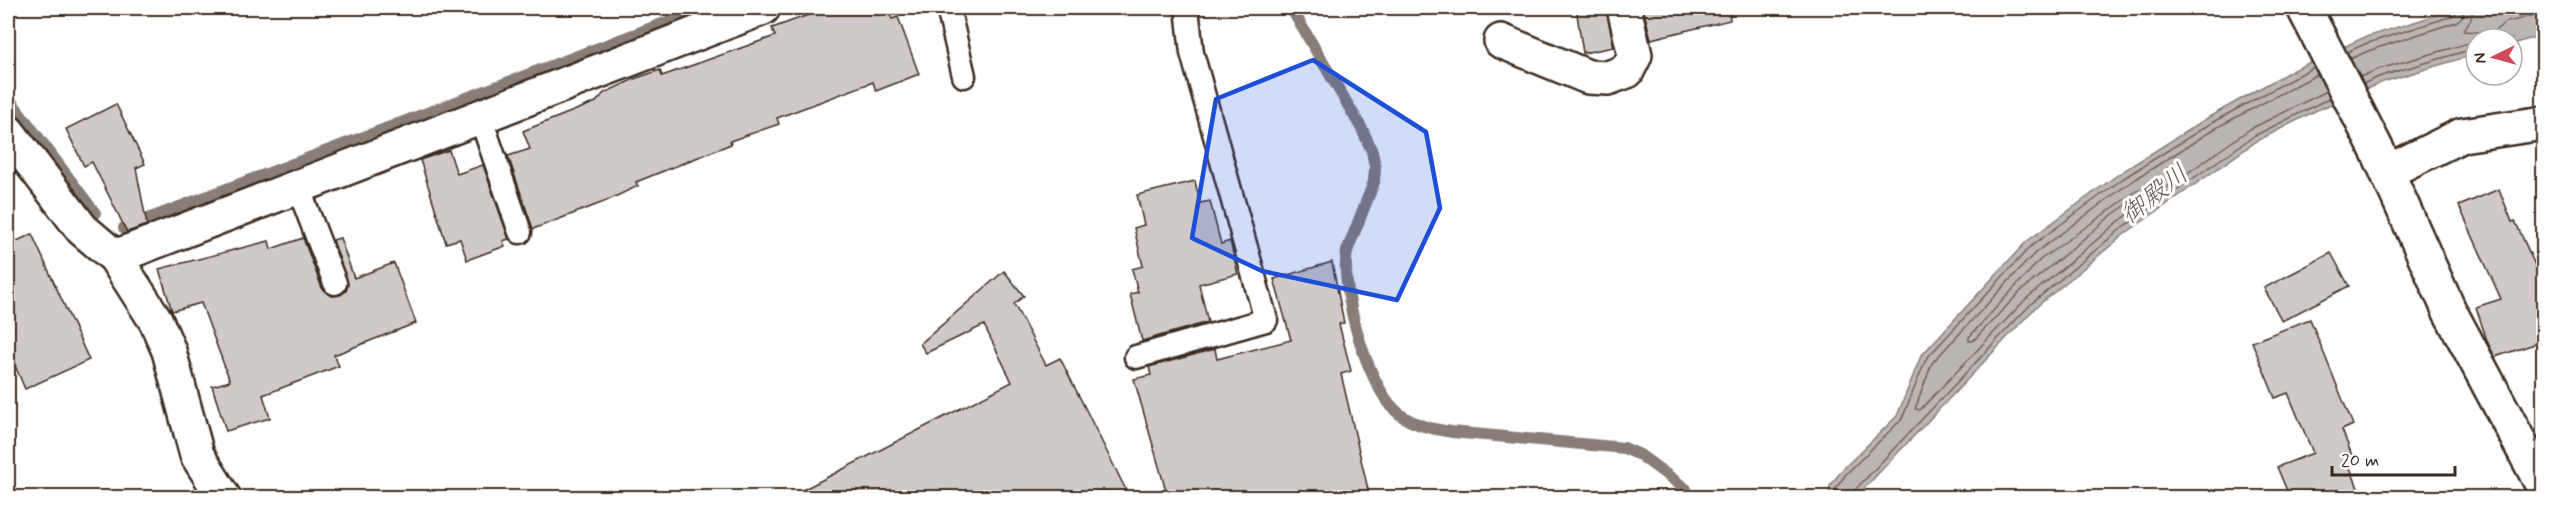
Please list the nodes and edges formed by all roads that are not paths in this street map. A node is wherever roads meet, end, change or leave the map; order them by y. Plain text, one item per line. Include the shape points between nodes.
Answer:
1 (763, 8) edge
2 (948, 8) edge
3 (1186, 8) edge
4 (1624, 8) edge
5 (2306, 10) edge
6 (1501, 41) dead end
7 (964, 76) dead end
8 (480, 116) junction
9 (2544, 123) edge
10 (8, 132) edge
11 (2382, 162) junction
12 (298, 187) junction
13 (520, 232) dead end
14 (115, 257) junction
15 (335, 283) dead end
16 (1136, 357) dead end
17 (2544, 488) edge
18 (224, 498) edge

1 - 8 street
2 - 7 lane
3 - 16 lane via 1192,53 1266,320
4 - 6 street via 1635,55 1627,71 1608,78 1588,77
5 - 11 street
8 - 12 street
8 - 13 lane
9 - 11 street via 2462,135
10 - 14 street via 82,229
11 - 17 street via 2449,310
12 - 14 street
12 - 15 lane
14 - 18 street via 156,321 169,351 197,455

